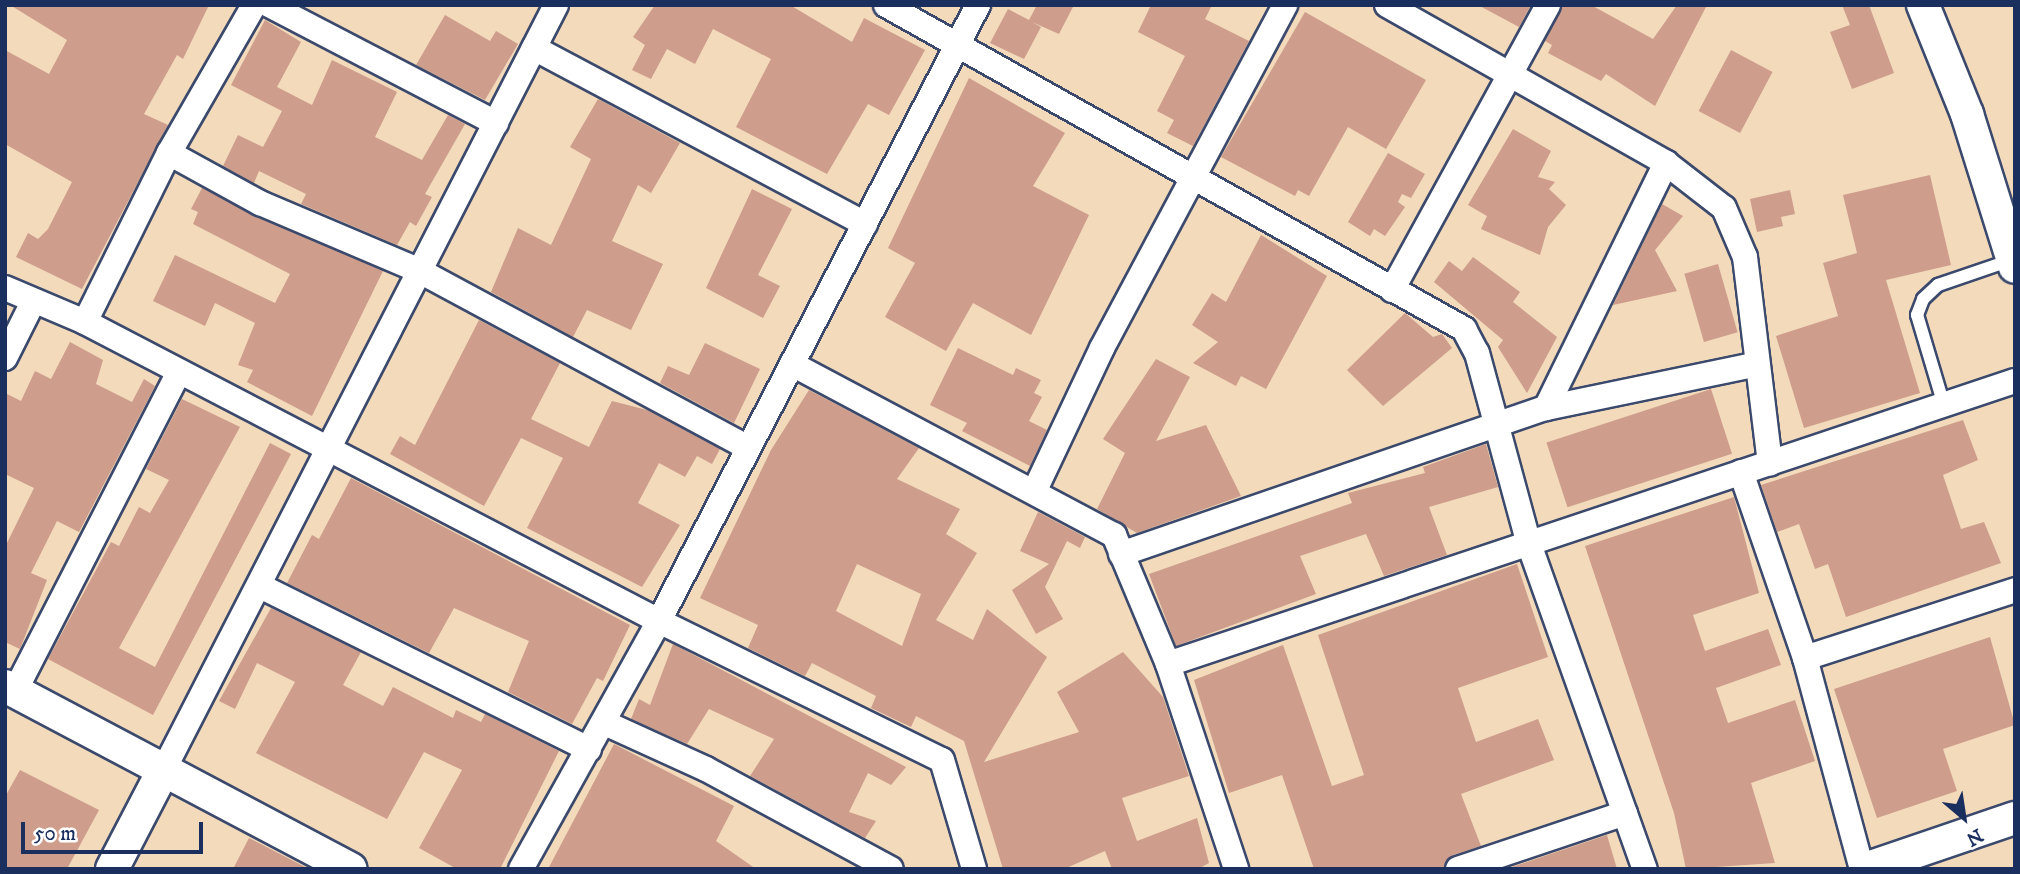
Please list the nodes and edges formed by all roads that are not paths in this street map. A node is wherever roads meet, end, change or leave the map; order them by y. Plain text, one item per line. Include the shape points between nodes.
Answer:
1 (254, 5) edge
2 (269, 5) edge
3 (556, 5) edge
4 (886, 5) edge
5 (978, 5) edge
6 (1284, 5) edge
7 (1387, 5) edge
8 (1548, 5) edge
9 (1923, 5) edge
10 (956, 47) junction
11 (534, 48) junction
12 (1513, 76) junction
13 (496, 123) junction
14 (169, 153) junction
15 (1666, 163) junction
16 (1192, 182) junction
17 (2006, 206) edge
18 (865, 224) junction
19 (2014, 263) edge
20 (418, 270) junction
21 (5, 288) edge
22 (1392, 290) junction
23 (33, 302) junction
24 (85, 322) junction
25 (5, 358) edge
26 (792, 364) junction
27 (1754, 365) junction
28 (178, 374) junction
29 (2015, 382) edge
30 (1943, 402) junction
31 (1546, 408) junction
32 (1497, 426) junction
33 (747, 447) junction
34 (329, 450) junction
35 (1770, 463) junction
36 (1741, 472) junction
37 (1034, 492) junction
38 (1529, 544) junction
39 (1121, 554) junction
40 (262, 587) junction
41 (2015, 590) edge
42 (659, 621) junction
43 (1805, 658) junction
44 (1168, 664) junction
45 (10, 688) edge
46 (605, 723) junction
47 (589, 750) junction
48 (163, 771) junction
49 (1625, 813) junction
50 (2015, 818) edge
51 (112, 869) edge
52 (350, 869) edge
53 (521, 869) edge
54 (891, 869) edge
55 (974, 869) edge
56 (1236, 869) edge
57 (1458, 869) edge
58 (1645, 869) edge
59 (1864, 869) edge

1 - 14 street
2 - 13 street
3 - 11 street
4 - 10 street
5 - 10 street
6 - 16 street
7 - 12 street
8 - 12 street
9 - 17 street
10 - 16 street
10 - 18 street
11 - 13 street
11 - 18 street
12 - 15 street
12 - 22 street
13 - 20 street
14 - 20 street via 260,203
14 - 24 street
15 - 27 street via 1724,208 1745,257
15 - 31 street
16 - 22 street
16 - 37 street
17 - 19 street
18 - 26 street
19 - 30 lane via 1938,285 1923,299 1917,315
20 - 33 street
20 - 34 street
21 - 23 street
22 - 32 street via 1448,315 1464,329
23 - 24 street
23 - 25 street
24 - 28 street
26 - 33 street
26 - 37 street
27 - 31 street
27 - 35 street
28 - 34 street
28 - 45 street
29 - 30 street
30 - 35 street
31 - 32 street
32 - 38 street
32 - 39 street
33 - 42 street
34 - 40 street
34 - 42 street
35 - 36 street
36 - 38 street
36 - 43 street
37 - 39 street via 1101,522
38 - 44 street
38 - 49 street
39 - 44 street
40 - 47 street
40 - 48 street
41 - 43 street
42 - 46 street
42 - 55 street via 942,760
43 - 59 street
44 - 56 street
45 - 48 street
46 - 47 street
46 - 54 street via 706,769
47 - 53 street
48 - 51 street
48 - 52 street
49 - 57 street
49 - 58 street
50 - 59 street

